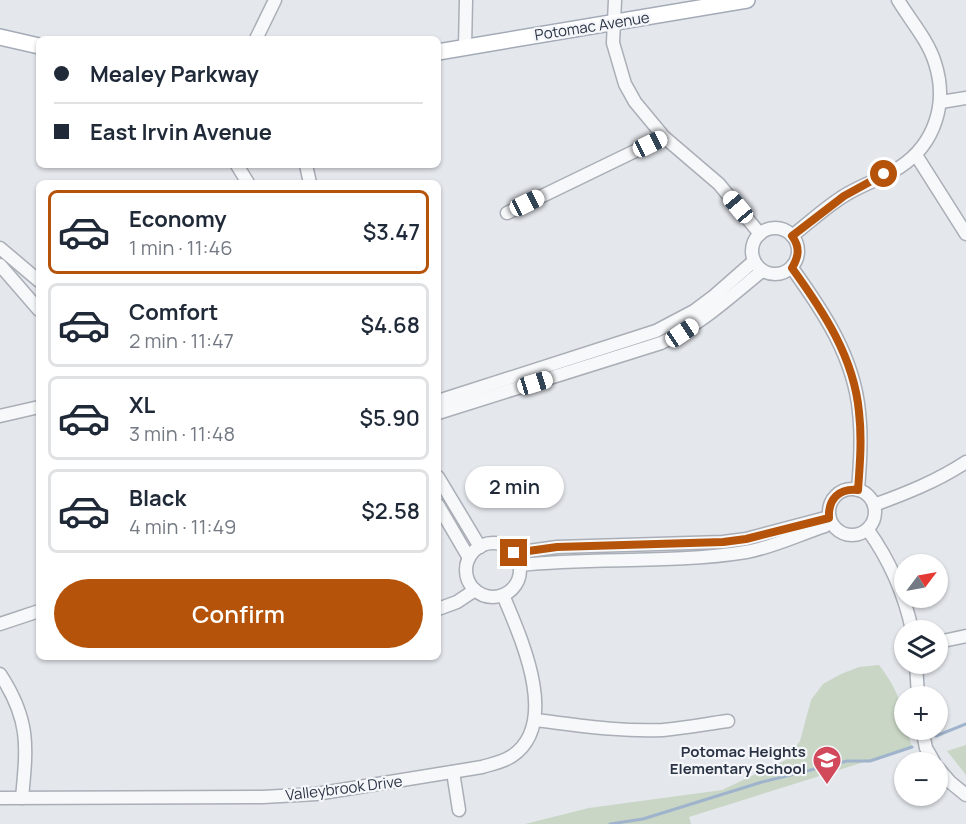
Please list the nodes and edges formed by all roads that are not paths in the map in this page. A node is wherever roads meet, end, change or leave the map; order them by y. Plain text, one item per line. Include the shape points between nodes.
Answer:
1 (275, 0) edge
2 (466, 0) edge
3 (615, 0) edge
4 (747, 0) edge
5 (898, 0) edge
6 (615, 23) junction
7 (257, 36) edge
8 (0, 37) edge
9 (36, 45) edge
10 (465, 47) junction
11 (441, 51) edge
12 (966, 98) edge
13 (941, 102) junction
14 (664, 137) junction
15 (916, 155) junction
16 (507, 213) dead end
17 (760, 234) junction
18 (966, 234) edge
19 (792, 236) junction
20 (0, 248) edge
21 (0, 266) edge
22 (758, 266) junction
23 (792, 268) junction
24 (36, 278) edge
25 (36, 307) edge
26 (441, 400) edge
27 (36, 408) edge
28 (441, 412) edge
29 (0, 416) edge
30 (966, 462) edge
31 (441, 482) edge
32 (858, 490) junction
33 (874, 505) junction
34 (441, 510) edge
35 (831, 521) junction
36 (868, 530) junction
37 (480, 547) junction
38 (514, 553) junction
39 (469, 558) junction
40 (520, 565) junction
41 (475, 590) junction
42 (503, 595) junction
43 (441, 608) edge
44 (36, 612) edge
45 (910, 620) edge
46 (0, 624) edge
47 (966, 636) edge
48 (948, 640) edge
49 (0, 674) edge
50 (535, 720) junction
51 (728, 721) dead end
52 (453, 772) junction
53 (948, 780) edge
54 (966, 795) edge
55 (0, 798) edge
56 (22, 798) junction
57 (459, 810) dead end

1 - 7 street
2 - 10 street
3 - 6 street
4 - 6 main road, Potomac Avenue
5 - 13 street via 935,62
6 - 10 main road, Potomac Avenue
6 - 14 street via 614,43 625,84
8 - 9 main road
10 - 11 main road, Potomac Avenue
12 - 13 street
13 - 15 street via 935,122
14 - 16 street
14 - 17 street via 719,184
15 - 18 street
15 - 19 street via 844,196
17 - 19 street via 776,228
17 - 22 street via 752,251
19 - 23 street via 798,252
20 - 24 street
21 - 25 street
22 - 23 street via 772,274
22 - 26 street via 694,311 656,331
22 - 28 street via 701,321 661,343
23 - 32 street via 832,328 854,382 861,447
27 - 29 street
30 - 33 street via 912,492
31 - 37 street
32 - 33 street
32 - 35 street via 842,491 836,496 831,502
33 - 36 street via 875,514
34 - 39 street
35 - 36 street via 848,535
35 - 38 street via 723,542 557,547
35 - 40 street via 749,551 704,558
36 - 45 street via 898,580
37 - 38 street via 500,544
37 - 39 street
38 - 40 street
39 - 41 street via 467,575
40 - 42 street via 519,578
41 - 42 street via 494,597
41 - 43 street
42 - 50 street, Valleybrook Drive via 527,660 535,693
44 - 46 street
47 - 48 street
49 - 56 street via 25,729
50 - 51 street via 616,730 664,730
50 - 52 street, Valleybrook Drive via 523,745 513,755 501,762
52 - 56 street, Valleybrook Drive via 316,794
52 - 57 street
53 - 54 street
55 - 56 street, Valleybrook Drive

